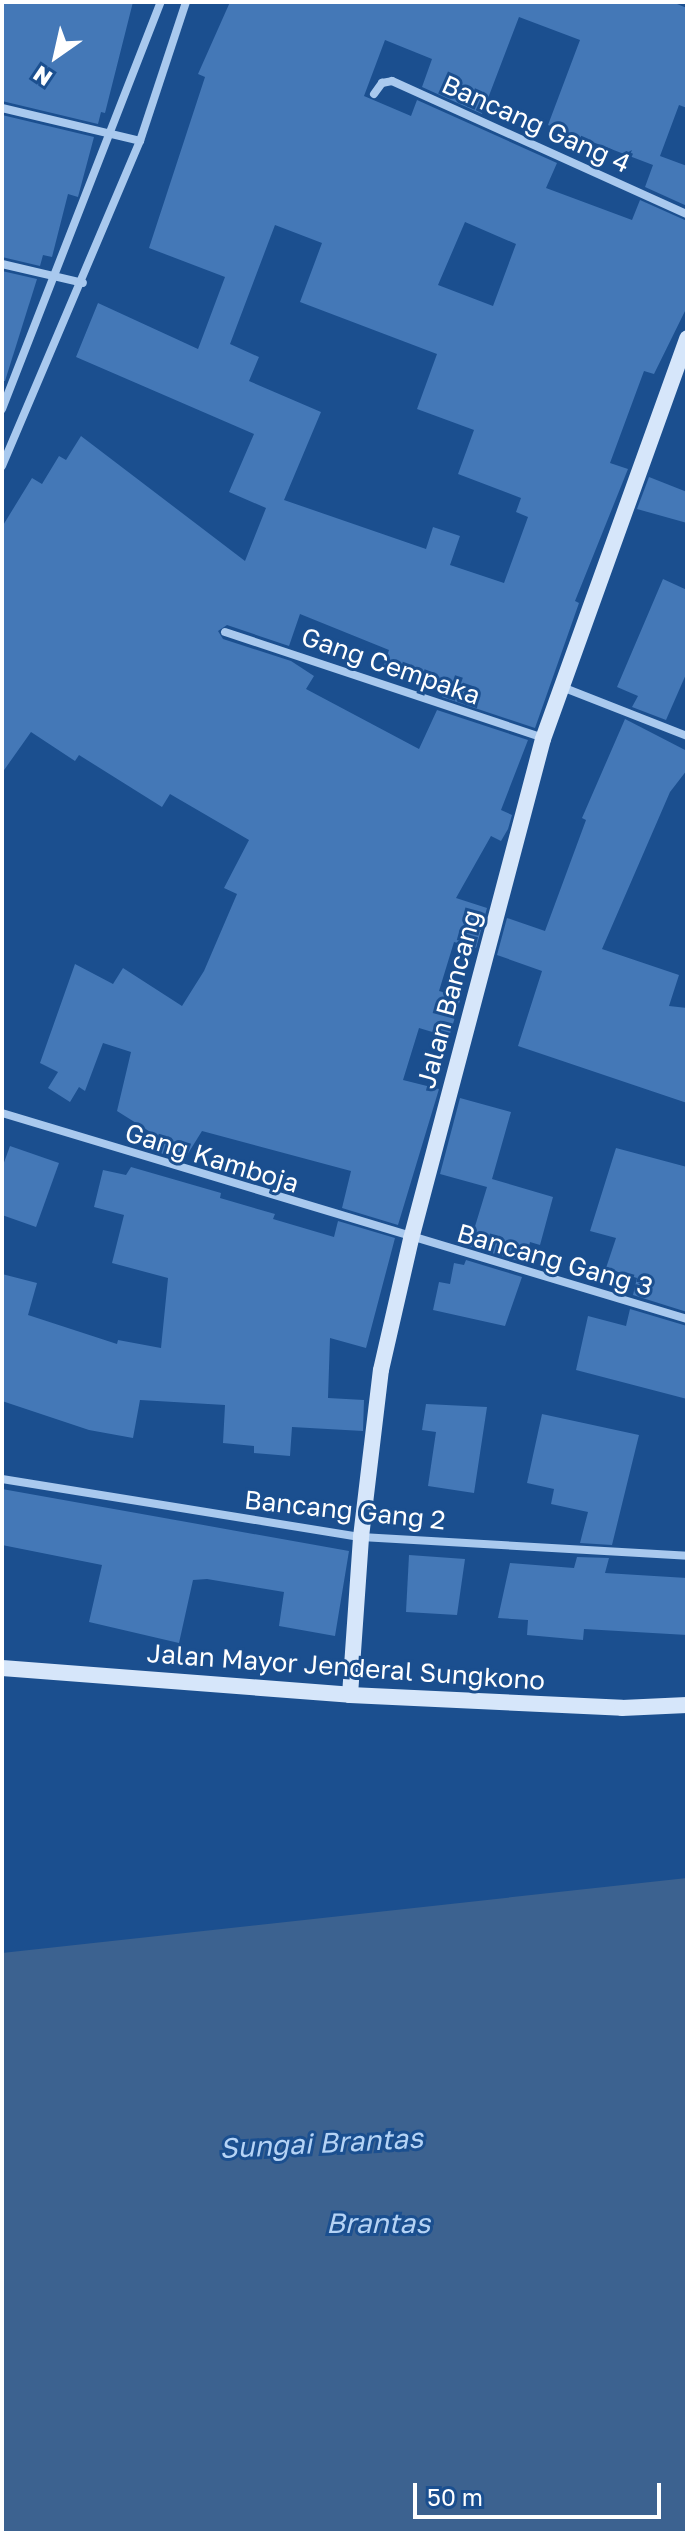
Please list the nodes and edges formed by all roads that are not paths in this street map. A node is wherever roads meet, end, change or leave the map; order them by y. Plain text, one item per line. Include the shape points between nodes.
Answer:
1 (161, 2) edge
2 (186, 2) edge
3 (374, 94) dead end
4 (2, 108) edge
5 (109, 134) junction
6 (140, 141) junction
7 (687, 214) edge
8 (2, 264) edge
9 (55, 275) junction
10 (83, 283) junction
11 (687, 338) edge
12 (2, 409) edge
13 (2, 466) edge
14 (225, 632) dead end
15 (562, 687) junction
16 (687, 736) edge
17 (543, 739) junction
18 (2, 1113) edge
19 (411, 1239) junction
20 (687, 1319) edge
21 (2, 1479) edge
22 (361, 1537) junction
23 (687, 1556) edge
24 (2, 1668) edge
25 (350, 1695) junction
26 (687, 1705) edge

1 - 5 street
2 - 6 street
3 - 7 street, Bancang Gang 4 via 382,83 392,81
4 - 5 street
5 - 6 street
5 - 9 street
6 - 10 street
8 - 9 street
9 - 10 street
9 - 12 street
10 - 13 street
11 - 15 street, Jalan Bancang
14 - 17 street, Gang Cempaka
15 - 16 street
15 - 17 street, Jalan Bancang
17 - 19 street, Jalan Bancang
18 - 19 street, Gang Kamboja
19 - 20 street, Bancang Gang 3
19 - 22 street, Jalan Bancang via 381,1370
21 - 22 street, Bancang Gang 2
22 - 23 street, Bancang Gang 2
22 - 25 street, Jalan Bancang
24 - 25 street, Jalan Mayor Jenderal Sungkono
25 - 26 street, Jalan Mayor Jenderal Sungkono via 622,1708

